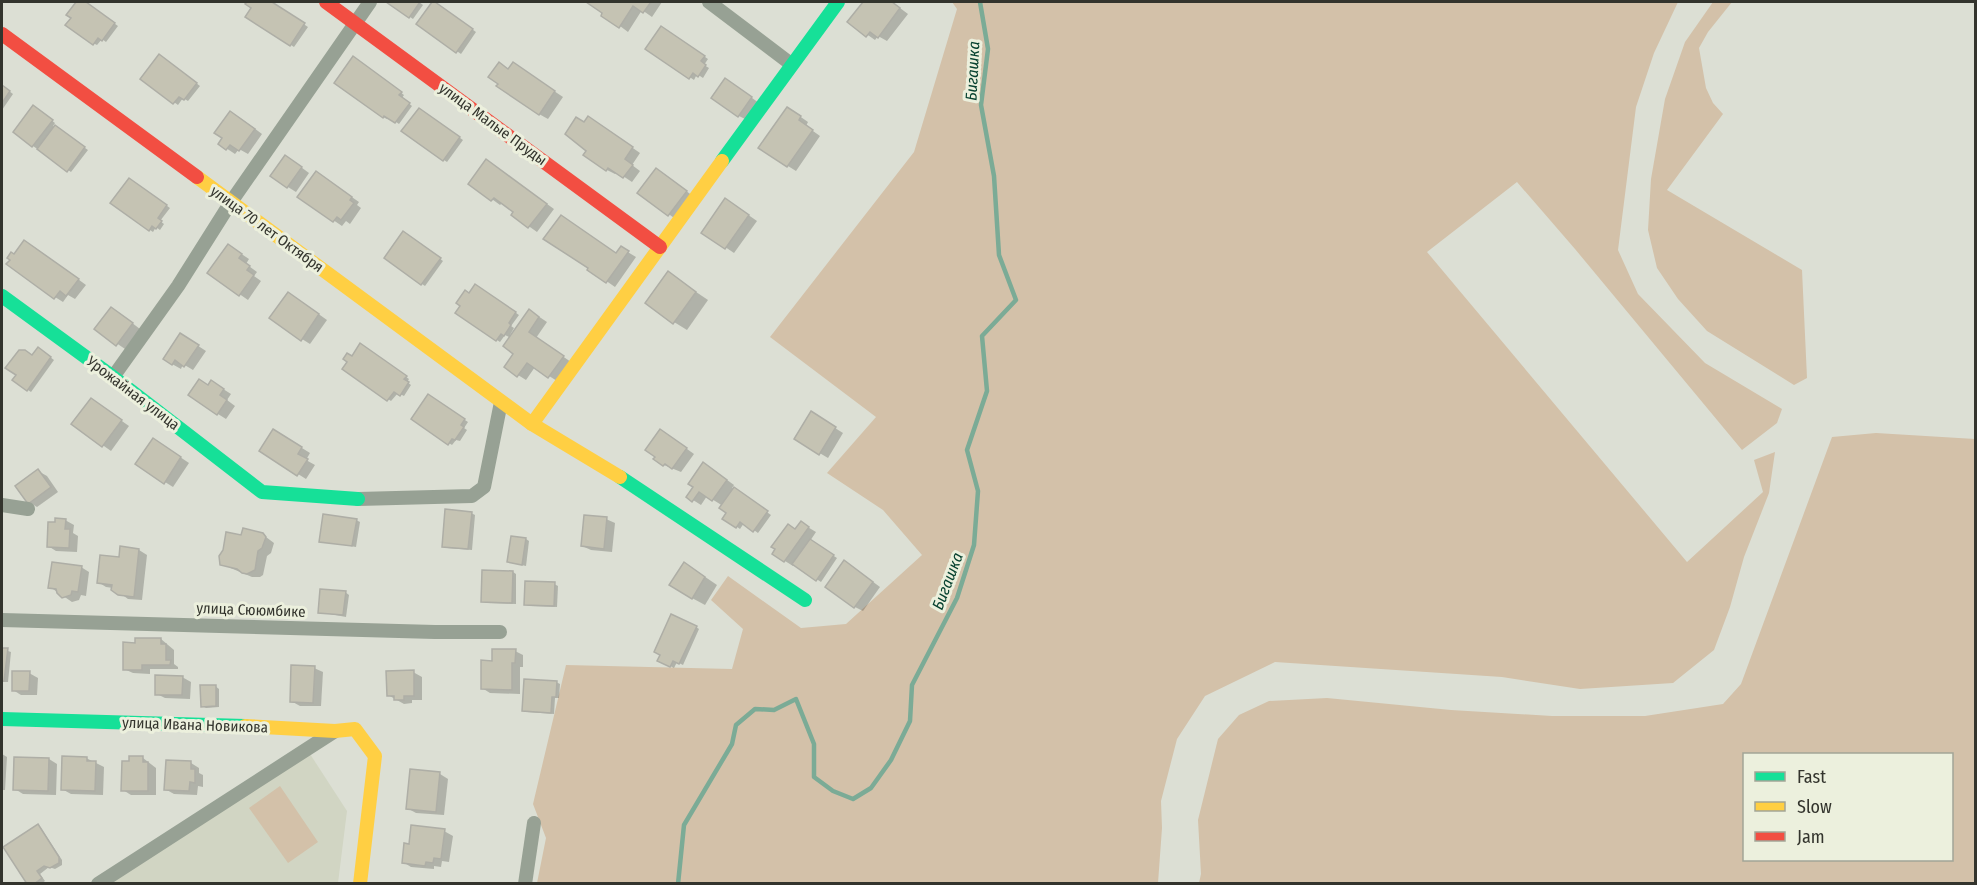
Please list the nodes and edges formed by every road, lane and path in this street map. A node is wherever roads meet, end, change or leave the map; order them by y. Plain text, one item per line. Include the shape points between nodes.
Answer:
1 (326, 2) edge
2 (370, 2) edge
3 (708, 2) edge
4 (838, 2) edge
5 (355, 23) junction
6 (2, 34) edge
7 (792, 64) junction
8 (231, 202) junction
9 (660, 247) junction
10 (2, 296) edge
11 (113, 377) junction
12 (501, 402) junction
13 (532, 424) junction
14 (2, 505) edge
15 (28, 509) dead end
16 (805, 600) dead end
17 (2, 620) edge
18 (500, 632) dead end
19 (2, 719) edge
20 (335, 731) junction
21 (534, 823) dead end
22 (98, 884) edge
23 (360, 884) edge
24 (525, 884) edge

1 - 5 street, улица Малые Пруды
2 - 5 street
3 - 7 street
4 - 7 street
5 - 8 street
5 - 9 street, улица Малые Пруды
6 - 8 street, улица 70 лет Октября
7 - 9 street
8 - 11 street via 178,286
8 - 12 street, улица 70 лет Октября
9 - 13 street
10 - 11 street, Урожайная улица
11 - 12 street, Урожайная улица via 262,492 358,499 472,496 484,487
12 - 13 street, улица 70 лет Октября
13 - 16 street, улица 70 лет Октября via 645,492
14 - 15 street
17 - 18 street, улица Сююмбике
19 - 20 street, улица Ивана Новикова
20 - 22 street
20 - 23 street, улица Ивана Новикова via 355,729 375,756
21 - 24 street

